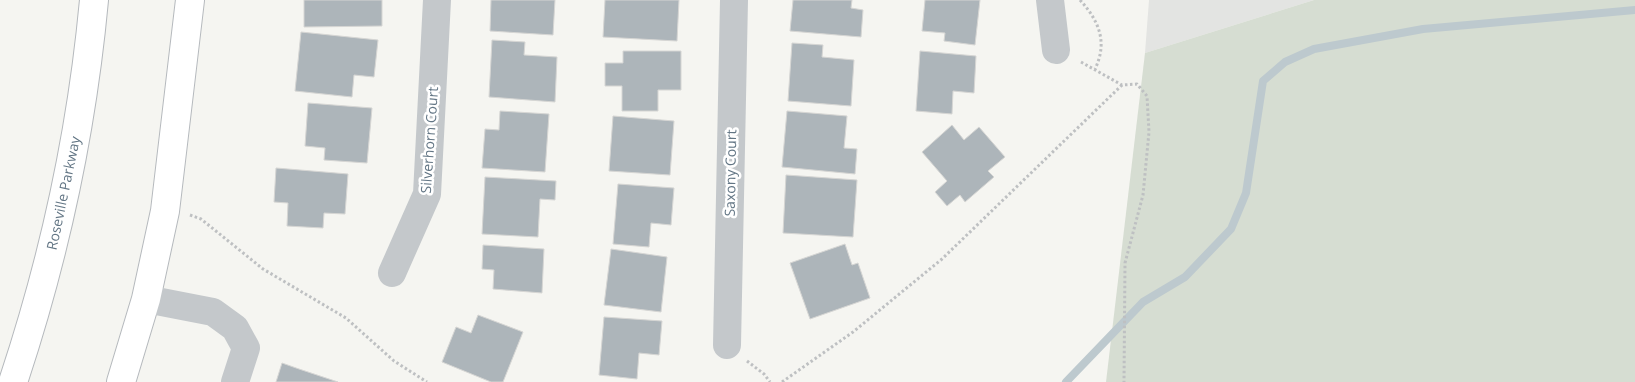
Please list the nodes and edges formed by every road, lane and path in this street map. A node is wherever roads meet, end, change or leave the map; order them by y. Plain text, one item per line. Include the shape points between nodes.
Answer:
1 (94, 0) edge
2 (190, 0) edge
3 (437, 0) edge
4 (734, 0) edge
5 (1050, 0) edge
6 (1080, 0) edge
7 (1056, 50) joint
8 (1095, 69) junction
9 (1122, 85) junction
10 (165, 211) junction
11 (392, 273) dead end
12 (146, 299) junction
13 (726, 345) dead end
14 (13, 382) edge
15 (121, 382) edge
16 (235, 382) edge
17 (426, 382) edge
18 (782, 382) edge
19 (1124, 382) edge

1 - 14 main road, Roseville Parkway via 65,192 46,272
2 - 10 main road
3 - 11 street, Silverhorn Court via 427,194
4 - 13 street, Saxony Court
5 - 7 street
6 - 8 path via 1094,15 1100,34 1101,57
7 - 8 path
8 - 9 path
9 - 18 path via 942,259 853,332
9 - 19 path via 1137,84 1147,96 1149,132 1143,195 1125,263
10 - 12 main road
10 - 17 path via 201,219 263,269 346,318 394,361
12 - 15 main road
12 - 16 street via 213,312 235,328 246,348

